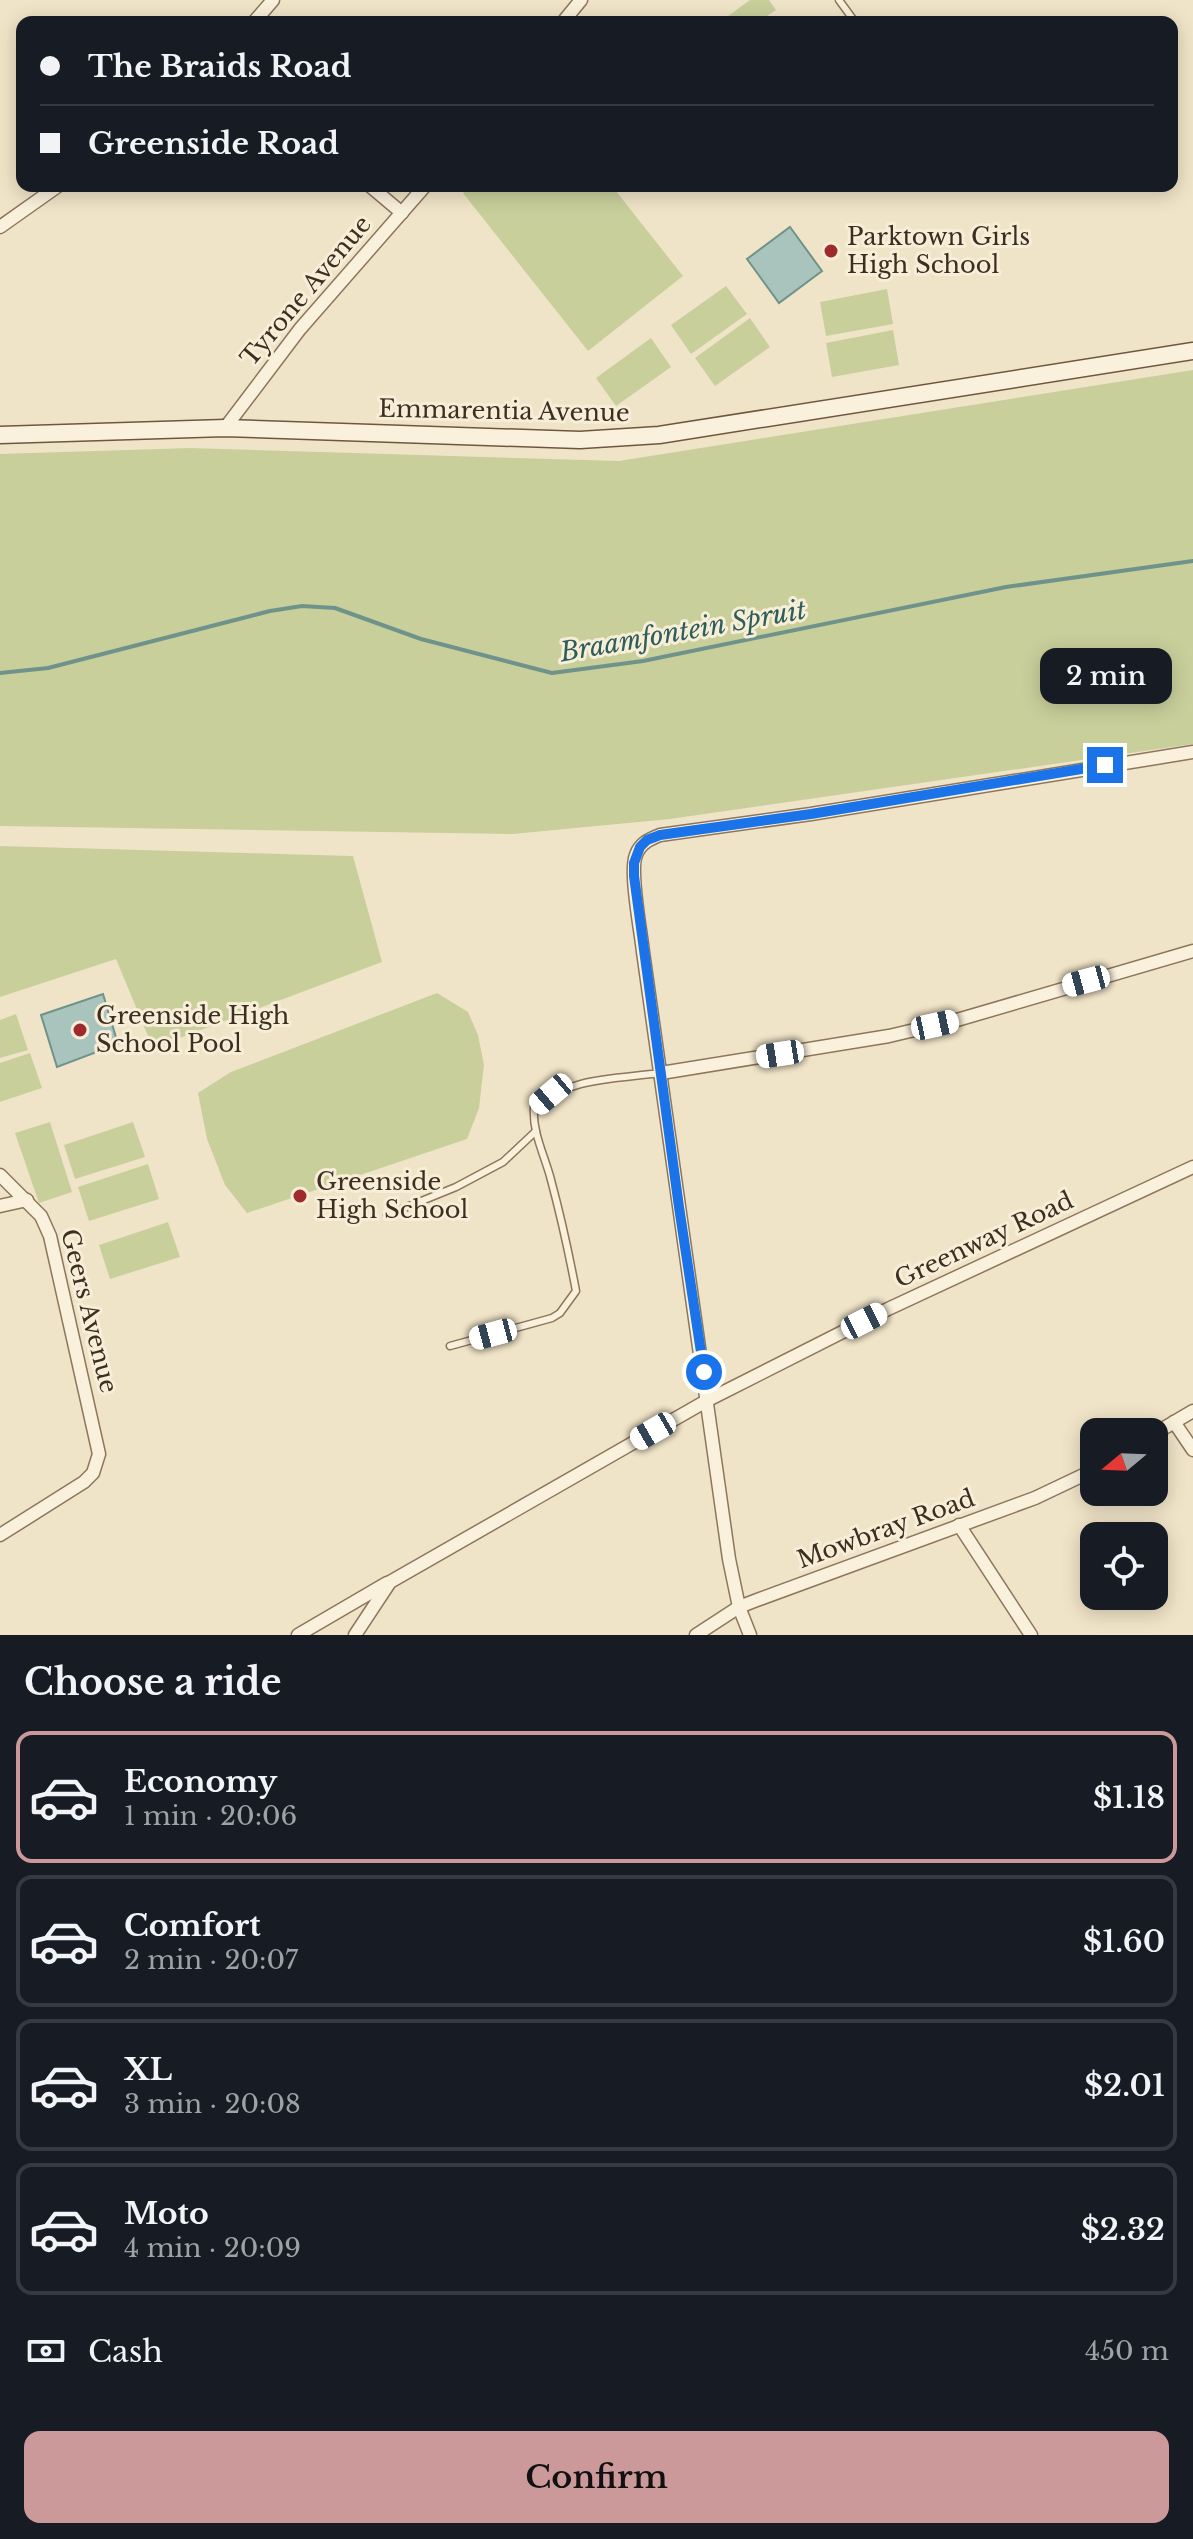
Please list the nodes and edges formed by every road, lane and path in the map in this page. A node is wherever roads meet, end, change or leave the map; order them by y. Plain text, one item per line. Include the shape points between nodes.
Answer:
1 (273, 0) edge
2 (581, 0) edge
3 (259, 16) edge
4 (568, 16) edge
5 (50, 192) edge
6 (377, 192) edge
7 (420, 192) edge
8 (402, 213) junction
9 (0, 227) edge
10 (1193, 351) edge
11 (225, 428) junction
12 (0, 435) edge
13 (1193, 752) edge
14 (1193, 951) edge
15 (661, 1073) junction
16 (536, 1131) junction
17 (1193, 1167) edge
18 (0, 1175) edge
19 (27, 1200) junction
20 (0, 1206) edge
21 (387, 1215) dead end
22 (450, 1346) dead end
23 (708, 1400) junction
24 (1193, 1411) edge
25 (1174, 1422) junction
26 (1168, 1426) edge
27 (1193, 1450) edge
28 (1080, 1477) edge
29 (959, 1525) junction
30 (0, 1535) edge
31 (390, 1582) junction
32 (739, 1607) junction
33 (298, 1635) edge
34 (355, 1635) edge
35 (696, 1635) edge
36 (750, 1635) edge
37 (1031, 1635) edge

1 - 3 street
2 - 4 street
5 - 9 street
6 - 8 street
7 - 8 street, Tyrone Avenue
8 - 11 street, Tyrone Avenue via 300,329
10 - 11 street, Emmarentia Avenue via 659,435 565,440
11 - 12 street, Emmarentia Avenue
13 - 15 street via 647,840 634,863 634,876
14 - 15 street via 889,1036
15 - 16 lane via 579,1083 551,1094 534,1107
15 - 23 street
16 - 21 lane via 503,1162
16 - 22 lane via 576,1291 552,1318
17 - 23 street, Greenway Road via 888,1309
18 - 19 street, Geers Avenue
19 - 20 street
19 - 30 street, Geers Avenue via 50,1236 98,1443 98,1463 70,1492
23 - 31 street, Greenway Road
23 - 32 street
24 - 25 street
25 - 26 street
25 - 27 street
28 - 29 street, Mowbray Road
29 - 32 street, Mowbray Road
29 - 37 street
31 - 33 street
31 - 34 street, Greenway Road
32 - 35 street, Mowbray Road
32 - 36 street

